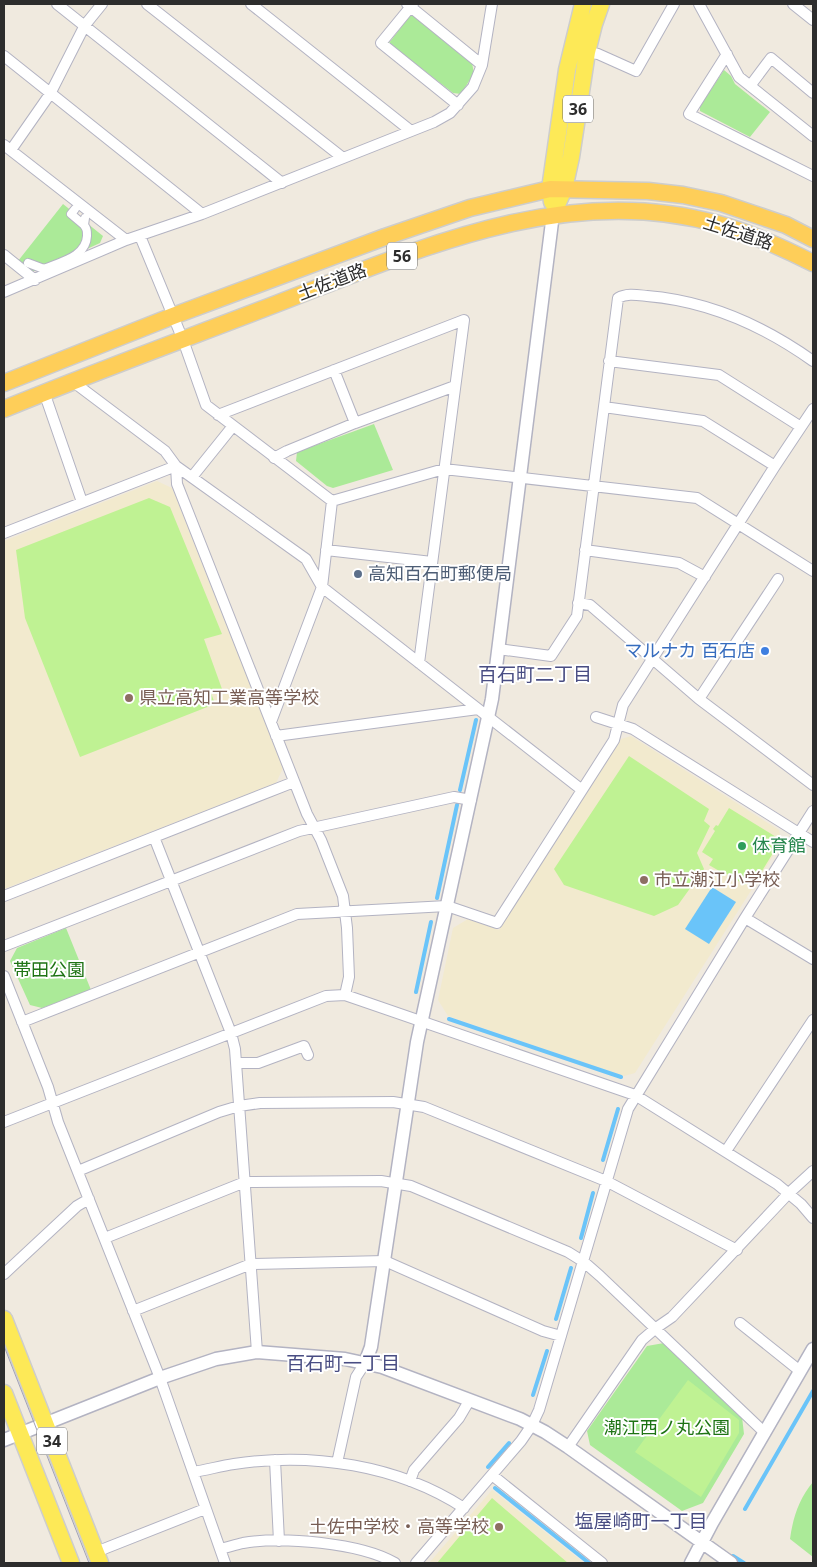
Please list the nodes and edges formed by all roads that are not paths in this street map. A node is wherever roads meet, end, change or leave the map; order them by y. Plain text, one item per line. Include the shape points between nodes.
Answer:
1 (58, 4) edge
2 (102, 4) edge
3 (148, 4) edge
4 (251, 4) edge
5 (492, 4) edge
6 (582, 4) edge
7 (601, 4) edge
8 (674, 4) edge
9 (699, 4) edge
10 (793, 4) edge
11 (410, 5) edge
12 (813, 20) edge
13 (85, 25) junction
14 (587, 52) junction
15 (727, 54) junction
16 (4, 56) edge
17 (482, 65) junction
18 (750, 86) junction
19 (813, 93) edge
20 (50, 94) junction
21 (458, 105) junction
22 (411, 131) junction
23 (813, 136) edge
24 (7, 147) edge
25 (343, 158) junction
26 (813, 176) edge
27 (282, 183) junction
28 (557, 189) junction
29 (74, 210) dead end
30 (202, 214) junction
31 (554, 214) junction
32 (140, 236) junction
33 (813, 239) edge
34 (126, 240) junction
35 (4, 255) edge
36 (28, 263) dead end
37 (813, 263) edge
38 (34, 280) junction
39 (4, 292) edge
40 (173, 316) junction
41 (183, 340) junction
42 (609, 361) junction
43 (813, 361) edge
44 (334, 370) junction
45 (72, 381) junction
46 (4, 383) edge
47 (455, 386) junction
48 (44, 392) junction
49 (604, 407) junction
50 (4, 408) edge
51 (813, 410) edge
52 (218, 415) junction
53 (355, 423) junction
54 (233, 426) junction
55 (801, 427) junction
56 (274, 458) junction
57 (176, 466) junction
58 (775, 466) junction
59 (444, 469) junction
60 (192, 477) junction
61 (519, 478) junction
62 (594, 487) junction
63 (332, 501) junction
64 (82, 502) junction
65 (738, 525) junction
66 (4, 533) edge
67 (326, 550) junction
68 (585, 550) junction
69 (432, 562) junction
70 (813, 572) edge
71 (704, 577) junction
72 (778, 579) dead end
73 (322, 587) junction
74 (578, 603) junction
75 (498, 649) junction
76 (652, 659) junction
77 (419, 663) junction
78 (699, 699) junction
79 (483, 713) junction
80 (596, 717) dead end
81 (271, 722) junction
82 (618, 723) junction
83 (276, 736) junction
84 (294, 782) junction
85 (813, 785) edge
86 (582, 790) junction
87 (471, 800) junction
88 (813, 811) edge
89 (313, 828) junction
90 (799, 832) junction
91 (154, 837) junction
92 (813, 842) edge
93 (171, 880) junction
94 (4, 896) edge
95 (447, 906) junction
96 (345, 912) junction
97 (745, 918) junction
98 (4, 946) edge
99 (199, 953) junction
100 (813, 959) edge
101 (4, 976) edge
102 (345, 995) junction
103 (813, 1020) edge
104 (22, 1022) junction
105 (422, 1022) junction
106 (231, 1033) junction
107 (308, 1055) dead end
108 (236, 1063) junction
109 (635, 1095) junction
110 (52, 1102) junction
111 (408, 1104) junction
112 (239, 1106) junction
113 (4, 1122) edge
114 (726, 1151) junction
115 (78, 1171) junction
116 (813, 1171) edge
117 (245, 1182) junction
118 (606, 1182) junction
119 (396, 1183) junction
120 (789, 1193) junction
121 (90, 1199) junction
122 (813, 1218) edge
123 (105, 1238) junction
124 (737, 1250) junction
125 (385, 1262) junction
126 (584, 1262) junction
127 (251, 1264) junction
128 (4, 1274) edge
129 (133, 1311) junction
130 (4, 1319) edge
131 (740, 1324) dead end
132 (656, 1328) junction
133 (561, 1336) junction
134 (813, 1349) edge
135 (257, 1352) junction
136 (365, 1363) junction
137 (800, 1371) junction
138 (160, 1378) junction
139 (4, 1393) edge
140 (469, 1401) junction
141 (45, 1423) junction
142 (532, 1426) junction
143 (765, 1432) junction
144 (19, 1433) junction
145 (4, 1440) edge
146 (568, 1447) junction
147 (275, 1460) junction
148 (336, 1463) junction
149 (193, 1472) junction
150 (492, 1475) junction
151 (410, 1481) junction
152 (464, 1508) junction
153 (205, 1509) junction
154 (279, 1541) junction
155 (702, 1542) junction
156 (220, 1549) junction
157 (98, 1558) edge
158 (71, 1563) edge
159 (226, 1563) edge
160 (395, 1563) edge
161 (416, 1563) edge
162 (602, 1563) edge
163 (691, 1563) edge
164 (731, 1563) edge

1 - 13 street
2 - 13 street
3 - 25 street
4 - 22 street
5 - 17 street
6 - 28 main road, 36 via 567,70
7 - 14 main road, 36
8 - 14 street via 636,71
9 - 15 street
10 - 12 street
11 - 17 street
11 - 21 street via 381,43
13 - 20 street
13 - 27 street
14 - 28 main road, 36 via 571,158
15 - 18 street via 740,77
15 - 26 street via 689,114
16 - 20 street
17 - 21 street via 472,87
18 - 19 street via 771,58
18 - 23 street
20 - 24 street
20 - 30 street
21 - 22 street via 434,122
22 - 25 street
24 - 34 street
25 - 27 street
27 - 30 street
28 - 31 main road, 36
28 - 33 highway, 土佐道路 / 56 via 683,195 721,203 777,222
28 - 40 highway, 土佐道路 / 56 via 470,208
29 - 36 street via 71,214 85,221 87,239 84,249 44,269
30 - 32 street
31 - 37 highway, 土佐道路 / 56 via 599,210 680,216 719,224 775,244
31 - 41 highway, 土佐道路 / 56 via 463,235
31 - 61 street
32 - 34 street
32 - 40 street
34 - 38 street
35 - 38 street
38 - 39 street
40 - 41 street
40 - 46 highway, 土佐道路 / 56
41 - 45 highway, 土佐道路 / 56
41 - 52 street via 206,406
42 - 43 street via 618,298 624,294 663,297 709,308 766,331
42 - 49 street
42 - 55 street via 719,376
44 - 47 street via 464,320
44 - 52 street
44 - 53 street
45 - 48 highway, 土佐道路 / 56
45 - 57 street via 165,451
47 - 53 street
47 - 59 street
48 - 50 highway, 土佐道路 / 56
48 - 64 street
49 - 58 street via 703,421
49 - 62 street
51 - 55 street
52 - 54 street
53 - 56 street
54 - 56 street
54 - 60 street
55 - 58 street
56 - 63 street
57 - 60 street
57 - 64 street
57 - 81 street via 178,484
58 - 65 street
59 - 61 street
59 - 63 street
59 - 69 street
60 - 73 street via 306,559
61 - 62 street
61 - 75 street
62 - 65 street via 697,498
62 - 68 street
63 - 67 street
64 - 66 street
65 - 70 street
65 - 71 street
67 - 69 street
67 - 73 street
68 - 71 street via 679,563
68 - 74 street
69 - 77 street
71 - 76 street
72 - 78 street
73 - 77 street
73 - 81 street
74 - 75 street via 577,616 551,656
74 - 76 street via 590,606
75 - 79 street
76 - 78 street
76 - 82 street via 623,705
77 - 79 street
78 - 85 street
79 - 83 street
79 - 86 street
79 - 87 street
80 - 82 street
81 - 83 street
82 - 86 street via 614,740
82 - 90 street via 633,729
83 - 84 street
84 - 89 street
84 - 91 street
86 - 95 street via 497,923
87 - 89 street via 454,797
87 - 95 street
88 - 90 street
89 - 93 street
89 - 96 street via 343,896
90 - 92 street
90 - 97 street
91 - 93 street
91 - 94 street
93 - 98 street
93 - 99 street
95 - 96 street
95 - 105 street
96 - 99 street via 297,914
96 - 102 street via 349,976
97 - 100 street
97 - 109 street
99 - 104 street
99 - 106 street
101 - 104 street
102 - 105 street
102 - 106 street via 326,996
103 - 114 street
104 - 110 street
105 - 109 street
105 - 111 street
106 - 108 street
106 - 110 street
107 - 108 street via 304,1046 258,1063
108 - 112 street
109 - 114 street
109 - 118 street
110 - 113 street
110 - 115 street
111 - 112 street via 260,1103
111 - 118 street via 433,1110
111 - 119 street
112 - 115 street
112 - 117 street
114 - 120 street
115 - 121 street
116 - 120 street
117 - 119 street
117 - 123 street
117 - 127 street
118 - 124 street
118 - 126 street
119 - 125 street
119 - 126 street via 568,1252
120 - 122 street
120 - 124 street
121 - 123 street
121 - 128 street via 77,1206
123 - 129 street
124 - 132 street via 672,1317
125 - 127 street
125 - 133 street
125 - 136 street via 371,1347
126 - 132 street
126 - 133 street
127 - 129 street
127 - 135 street
129 - 138 street
130 - 141 main road, 34
131 - 137 street
132 - 143 street
132 - 146 street via 642,1340
133 - 142 street
134 - 137 street
135 - 136 street
135 - 138 street via 216,1359
136 - 140 street
136 - 148 street via 356,1377
137 - 143 street
138 - 141 street
138 - 149 street
139 - 144 main road, 34
140 - 142 street
140 - 151 street via 459,1418 414,1470
141 - 144 street
141 - 157 main road, 34
142 - 146 street
142 - 150 street
143 - 155 street
144 - 145 street
144 - 158 main road, 34
146 - 155 street
147 - 148 street
147 - 149 street
147 - 154 street
148 - 151 street via 368,1468
149 - 153 street
150 - 152 street
150 - 162 street
151 - 152 street via 443,1494
152 - 161 street
153 - 156 street
153 - 157 street
154 - 156 street via 244,1543
154 - 160 street via 364,1551
155 - 163 street
155 - 164 street
156 - 159 street

